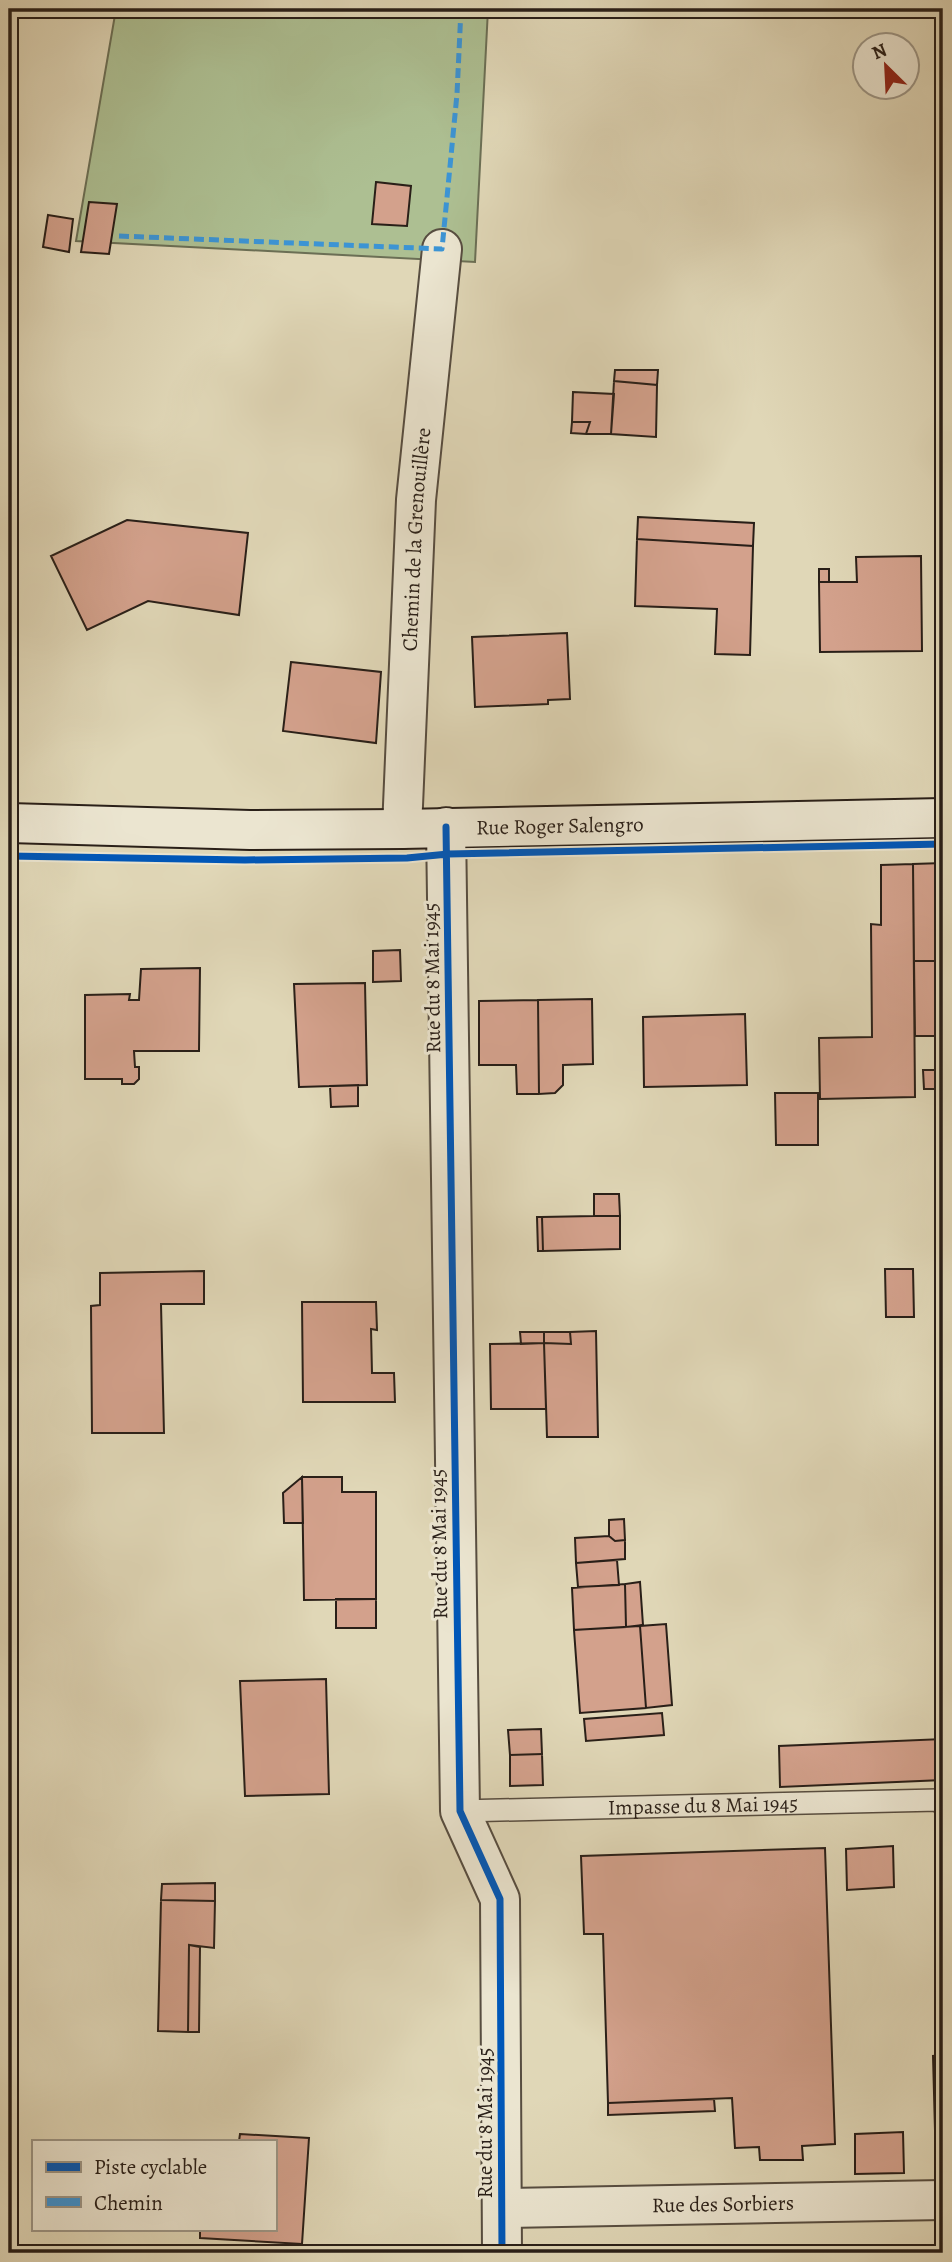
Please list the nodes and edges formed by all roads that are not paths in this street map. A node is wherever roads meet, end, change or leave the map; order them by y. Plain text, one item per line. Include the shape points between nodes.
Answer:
1 (442, 249) dead end
2 (943, 818) edge
3 (9, 823) edge
4 (446, 827) junction
5 (402, 829) junction
6 (943, 1805) edge
7 (460, 1811) junction
8 (943, 2200) edge
9 (503, 2208) junction
10 (502, 2253) edge

1 - 5 street, Chemin de la Grenouillère via 416,500
2 - 4 street, Rue Roger Salengro
3 - 5 street, Rue Roger Salengro
4 - 5 street, Rue Roger Salengro
4 - 7 street, Rue du 8 Mai 1945
6 - 7 lane, Impasse du 8 Mai 1945 via 938,1800
7 - 9 street, Rue du 8 Mai 1945 via 500,1899
8 - 9 street, Rue des Sorbiers
9 - 10 street, Rue du 8 Mai 1945

